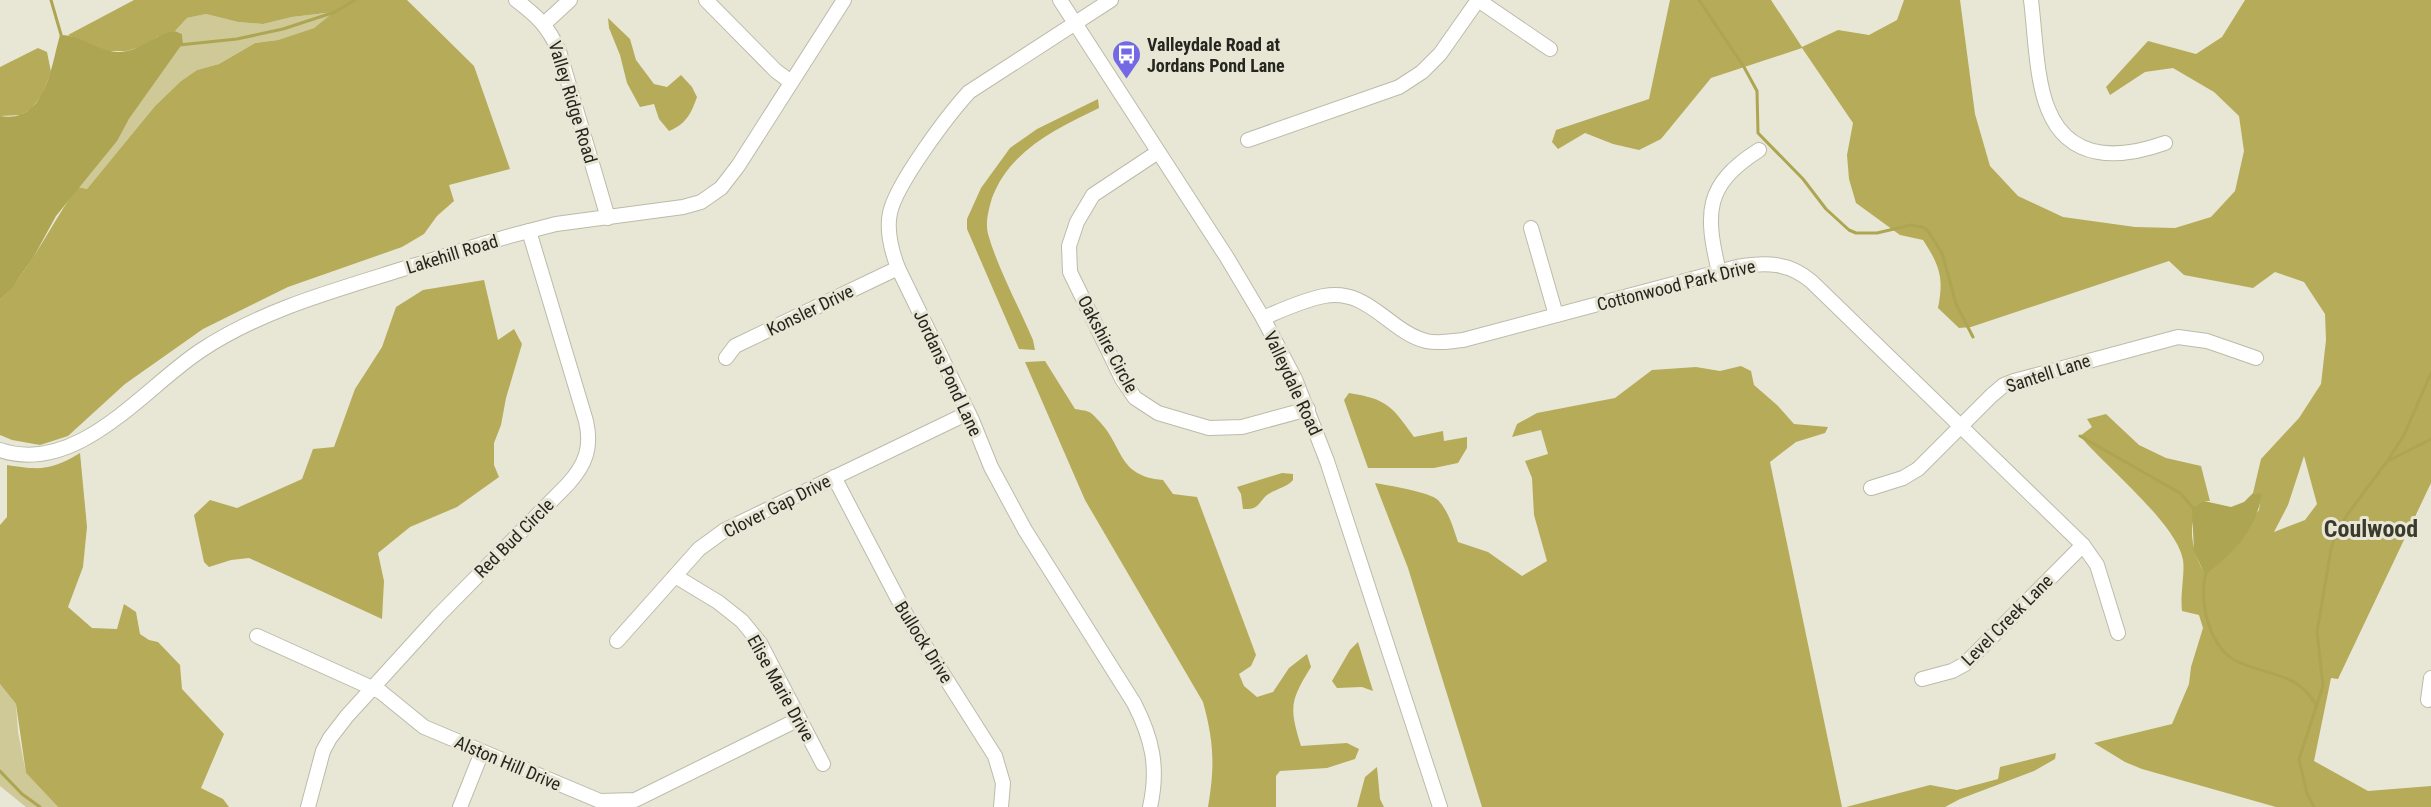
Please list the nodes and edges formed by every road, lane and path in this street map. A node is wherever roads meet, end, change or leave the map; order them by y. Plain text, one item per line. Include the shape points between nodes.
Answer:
1 (516, 0) edge
2 (570, 0) edge
3 (706, 0) edge
4 (844, 0) edge
5 (1060, 0) edge
6 (1111, 0) edge
7 (1478, 0) edge
8 (2031, 0) edge
9 (1074, 22) junction
10 (544, 24) junction
11 (1550, 49) dead end
12 (791, 82) junction
13 (1248, 140) dead end
14 (2165, 142) dead end
15 (1759, 150) dead end
16 (1158, 152) junction
17 (608, 218) junction
18 (1531, 228) dead end
19 (529, 231) junction
20 (898, 268) junction
21 (1719, 272) junction
22 (1556, 315) junction
23 (1263, 318) junction
24 (726, 358) dead end
25 (2256, 358) dead end
26 (1308, 409) junction
27 (968, 413) junction
28 (1961, 425) junction
29 (0, 450) edge
30 (834, 477) junction
31 (1871, 488) dead end
32 (2083, 545) junction
33 (675, 576) junction
34 (2118, 633) dead end
35 (257, 636) dead end
36 (617, 640) dead end
37 (2431, 678) edge
38 (1922, 679) dead end
39 (371, 687) junction
40 (2428, 700) dead end
41 (800, 719) junction
42 (482, 752) junction
43 (823, 764) dead end
44 (620, 804) edge
45 (308, 807) edge
46 (460, 807) edge
47 (1001, 807) edge
48 (1150, 807) edge
49 (1440, 807) edge

1 - 10 street, Valley Ridge Road
2 - 10 street
3 - 12 street
4 - 12 street, Lakehill Road
5 - 9 street, Valleydale Road
6 - 9 street, Jordans Pond Lane
7 - 11 street
7 - 13 street via 1440,54 1399,87
8 - 14 street via 2047,107 2062,130 2073,141 2104,154 2142,151
9 - 16 street, Valleydale Road
9 - 20 street, Jordans Pond Lane via 969,92 952,110 898,192 890,213 891,249
10 - 17 street, Valley Ridge Road via 559,51
12 - 17 street, Lakehill Road via 738,166 710,198 683,207
15 - 21 street via 1730,173 1712,204 1710,237
16 - 23 street, Valleydale Road
16 - 26 street, Oakshire Circle via 1093,195 1077,222 1070,246 1070,272 1122,379 1135,398 1158,413 1209,428 1242,427
17 - 19 street, Lakehill Road
18 - 22 street
19 - 29 street, Lakehill Road via 327,292 232,333 199,351 98,430 67,447 30,455
19 - 39 street, Red Bud Circle via 586,421 589,446 584,465
20 - 24 street, Konsler Drive via 735,346
20 - 27 street, Jordans Pond Lane
21 - 22 street, Cottonwood Park Drive
21 - 28 street, Cottonwood Park Drive via 1767,263 1799,272
22 - 23 street, Cottonwood Park Drive via 1440,343 1416,338 1375,308 1344,297 1324,296
23 - 26 street, Valleydale Road
25 - 28 street, Santell Lane via 2192,337 2163,339 2004,385
26 - 49 street, Valleydale Road
27 - 30 street, Clover Gap Drive
27 - 48 street, Jordans Pond Lane via 1024,530 1148,730 1154,779
28 - 31 street, Santell Lane via 1918,469
28 - 32 street, Cottonwood Park Drive
30 - 33 street, Clover Gap Drive via 725,530 699,549
30 - 47 street, Bullock Drive via 909,622 995,756 1003,783
32 - 34 street, Cottonwood Park Drive via 2097,565
32 - 38 street, Level Creek Lane via 1965,664
33 - 36 street, Clover Gap Drive
33 - 41 street, Elise Marie Drive via 742,621 760,643
35 - 39 street, Alston Hill Drive
37 - 40 street
39 - 42 street, Alston Hill Drive via 424,727
39 - 45 street, Red Bud Circle via 323,751
41 - 43 street, Elise Marie Drive
41 - 44 street, Alston Hill Drive via 651,793
42 - 44 street, Alston Hill Drive via 600,801
42 - 46 street

